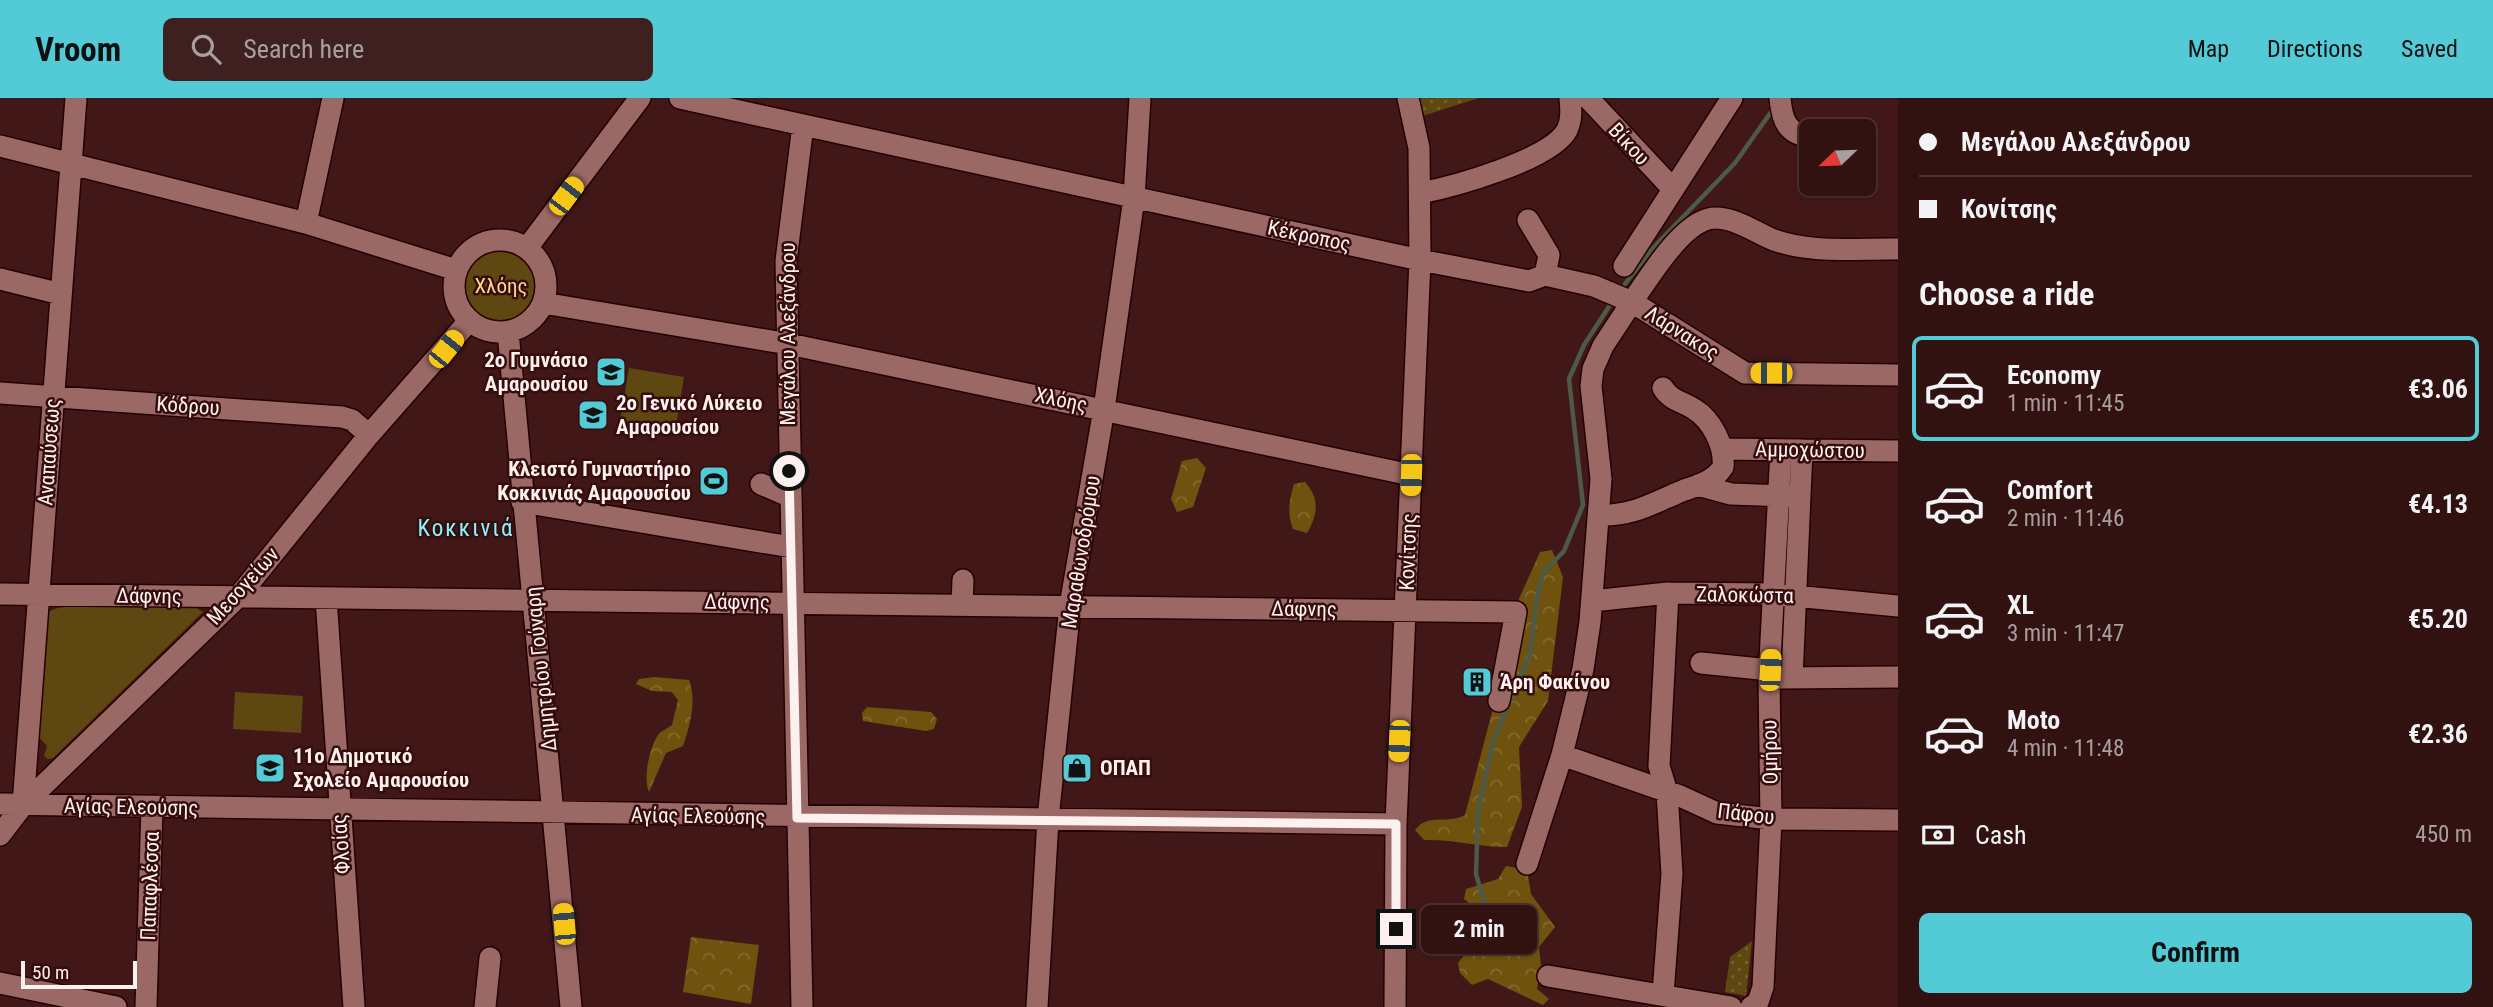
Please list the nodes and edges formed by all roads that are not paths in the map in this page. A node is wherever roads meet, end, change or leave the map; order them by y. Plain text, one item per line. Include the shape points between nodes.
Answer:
1 (76, 98) edge
2 (333, 98) edge
3 (639, 98) edge
4 (680, 98) edge
5 (1140, 98) edge
6 (1408, 98) edge
7 (1570, 98) edge
8 (1588, 98) edge
9 (1732, 98) edge
10 (1780, 98) edge
11 (803, 125) junction
12 (1799, 134) edge
13 (0, 146) edge
14 (71, 164) junction
15 (1672, 188) junction
16 (1420, 193) junction
17 (1134, 198) junction
18 (1528, 220) dead end
19 (306, 223) junction
20 (527, 248) junction
21 (1898, 249) edge
22 (1420, 260) junction
23 (1624, 266) dead end
24 (456, 271) junction
25 (1545, 275) junction
26 (0, 279) edge
27 (61, 295) junction
28 (1632, 302) junction
29 (544, 303) junction
30 (469, 321) junction
31 (508, 332) junction
32 (789, 344) junction
33 (1898, 374) edge
34 (1663, 387) dead end
35 (0, 393) edge
36 (53, 397) junction
37 (1104, 409) junction
38 (369, 435) junction
39 (1722, 449) junction
40 (1780, 450) junction
41 (1802, 450) junction
42 (1898, 451) edge
43 (1411, 475) junction
44 (761, 484) dead end
45 (1698, 485) junction
46 (1778, 495) junction
47 (789, 496) junction
48 (1800, 497) junction
49 (522, 502) junction
50 (1600, 515) junction
51 (791, 547) junction
52 (963, 580) dead end
53 (1668, 593) junction
54 (0, 594) edge
55 (1774, 594) junction
56 (39, 595) junction
57 (1796, 595) junction
58 (238, 597) junction
59 (326, 598) junction
60 (535, 600) junction
61 (1592, 601) junction
62 (794, 603) junction
63 (962, 605) junction
64 (1898, 606) edge
65 (1070, 607) junction
66 (1405, 610) junction
67 (1701, 663) dead end
68 (1770, 674) junction
69 (1898, 677) edge
70 (1792, 678) junction
71 (1499, 701) dead end
72 (1562, 755) junction
73 (1667, 792) junction
74 (0, 804) edge
75 (23, 805) junction
76 (152, 806) junction
77 (339, 811) junction
78 (555, 814) junction
79 (797, 818) junction
80 (1048, 819) junction
81 (1771, 819) junction
82 (1898, 820) edge
83 (1396, 824) junction
84 (0, 835) edge
85 (1527, 864) dead end
86 (490, 958) dead end
87 (1548, 976) dead end
88 (0, 984) edge
89 (1663, 994) junction
90 (116, 1007) edge
91 (146, 1007) edge
92 (354, 1007) edge
93 (485, 1007) edge
94 (571, 1007) edge
95 (802, 1007) edge
96 (1037, 1007) edge
97 (1395, 1007) edge
98 (1731, 1007) edge
99 (1751, 1007) edge

1 - 14 street, Αναπαύσεως
2 - 19 street
3 - 20 street
4 - 11 street, Κέκροπος
5 - 17 street, Μαραθωνοδρόμου
6 - 16 street, Κονίτσης via 1419,148
7 - 16 street via 1567,130 1558,141 1464,183
8 - 15 street, Βίκου
9 - 15 street
10 - 12 street via 1788,128
11 - 17 street, Κέκροπος
11 - 32 street, Μεγάλου Αλεξάνδρου via 787,238
13 - 14 street
14 - 19 street
14 - 27 street, Αναπαύσεως
15 - 23 street
16 - 22 street, Κονίτσης
17 - 22 street, Κέκροπος
17 - 37 street, Μαραθωνοδρόμου
18 - 25 street via 1549,255
19 - 24 street
20 - 24 street via 514,242 486,242 468,253
20 - 29 street via 544,273
21 - 28 street via 1811,248 1707,219 1676,242
22 - 25 street, Κέκροπος via 1529,281
22 - 43 street, Κονίτσης
24 - 30 street via 455,297
25 - 28 street, Κέκροπος via 1594,286
26 - 27 street
27 - 36 street, Αναπαύσεως
28 - 33 street, Λάρνακος via 1745,373
28 - 50 street via 1593,369
29 - 31 street via 530,322
29 - 32 street, Χλόης
30 - 31 street via 487,331
30 - 38 street, Μεσογείων
31 - 49 street, Δημητρίου Γούναρη
32 - 37 street, Χλόης
32 - 47 street, Μεγάλου Αλεξάνδρου
34 - 39 street via 1671,398 1703,416
35 - 36 street, Κόδρου
36 - 38 street, Κόδρου via 342,417
36 - 56 street, Αναπαύσεως
37 - 43 street, Χλόης
37 - 65 street, Μαραθωνοδρόμου
38 - 58 street, Μεσογείων
39 - 40 street, Αμμοχώστου
39 - 45 street via 1719,473
40 - 41 street, Αμμοχώστου
40 - 46 street, Ομήρου
41 - 42 street, Αμμοχώστου
41 - 48 street
43 - 66 street, Κονίτσης
44 - 47 street
45 - 46 street via 1731,494
45 - 50 street via 1637,512
46 - 48 street
46 - 55 street, Ομήρου
47 - 51 street, Μεγάλου Αλεξάνδρου
48 - 57 street
49 - 51 street
49 - 60 street, Δημητρίου Γούναρη
50 - 61 street
51 - 62 street, Μεγάλου Αλεξάνδρου
52 - 63 street
53 - 55 street, Ζαλοκώστα
53 - 61 street, Ζαλοκώστα
53 - 73 street via 1659,753
54 - 56 street, Δάφνης
55 - 57 street, Ζαλοκώστα
55 - 68 street, Ομήρου
56 - 58 street, Δάφνης
56 - 75 street, Αναπαύσεως
57 - 64 street, Ζαλοκώστα
57 - 70 street
58 - 59 street, Δάφνης
58 - 75 street, Μεσογείων
59 - 60 street, Δάφνης
59 - 77 street, Φλοίας
60 - 62 street, Δάφνης
60 - 78 street, Δημητρίου Γούναρη
61 - 72 street via 1583,669
62 - 63 street, Δάφνης
62 - 79 street, Μεγάλου Αλεξάνδρου
63 - 65 street, Δάφνης
65 - 66 street, Δάφνης
65 - 80 street, Μαραθωνοδρόμου
66 - 71 street, Δάφνης via 1516,612
66 - 83 street, Κονίτσης
67 - 68 street
68 - 70 street
68 - 81 street, Ομήρου
69 - 70 street
72 - 73 street, Πάφου
72 - 85 street
73 - 81 street, Πάφου via 1717,813
73 - 89 street via 1672,903
74 - 75 street, Αγίας Ελεούσης
75 - 76 street, Αγίας Ελεούσης
75 - 84 street, Μεσογείων
76 - 77 street, Αγίας Ελεούσης
76 - 91 street, Παπαφλέσσα
77 - 78 street, Αγίας Ελεούσης
77 - 92 street, Φλοίας
78 - 79 street, Αγίας Ελεούσης
78 - 94 street, Δημητρίου Γούναρη
79 - 80 street, Αγίας Ελεούσης
79 - 95 street, Μεγάλου Αλεξάνδρου
80 - 83 street, Αγίας Ελεούσης
80 - 96 street, Μαραθωνοδρόμου
81 - 82 street, Πάφου
81 - 99 street, Ομήρου via 1763,987
83 - 97 street, Κονίτσης
86 - 93 street
87 - 89 street
88 - 90 street
89 - 98 street

